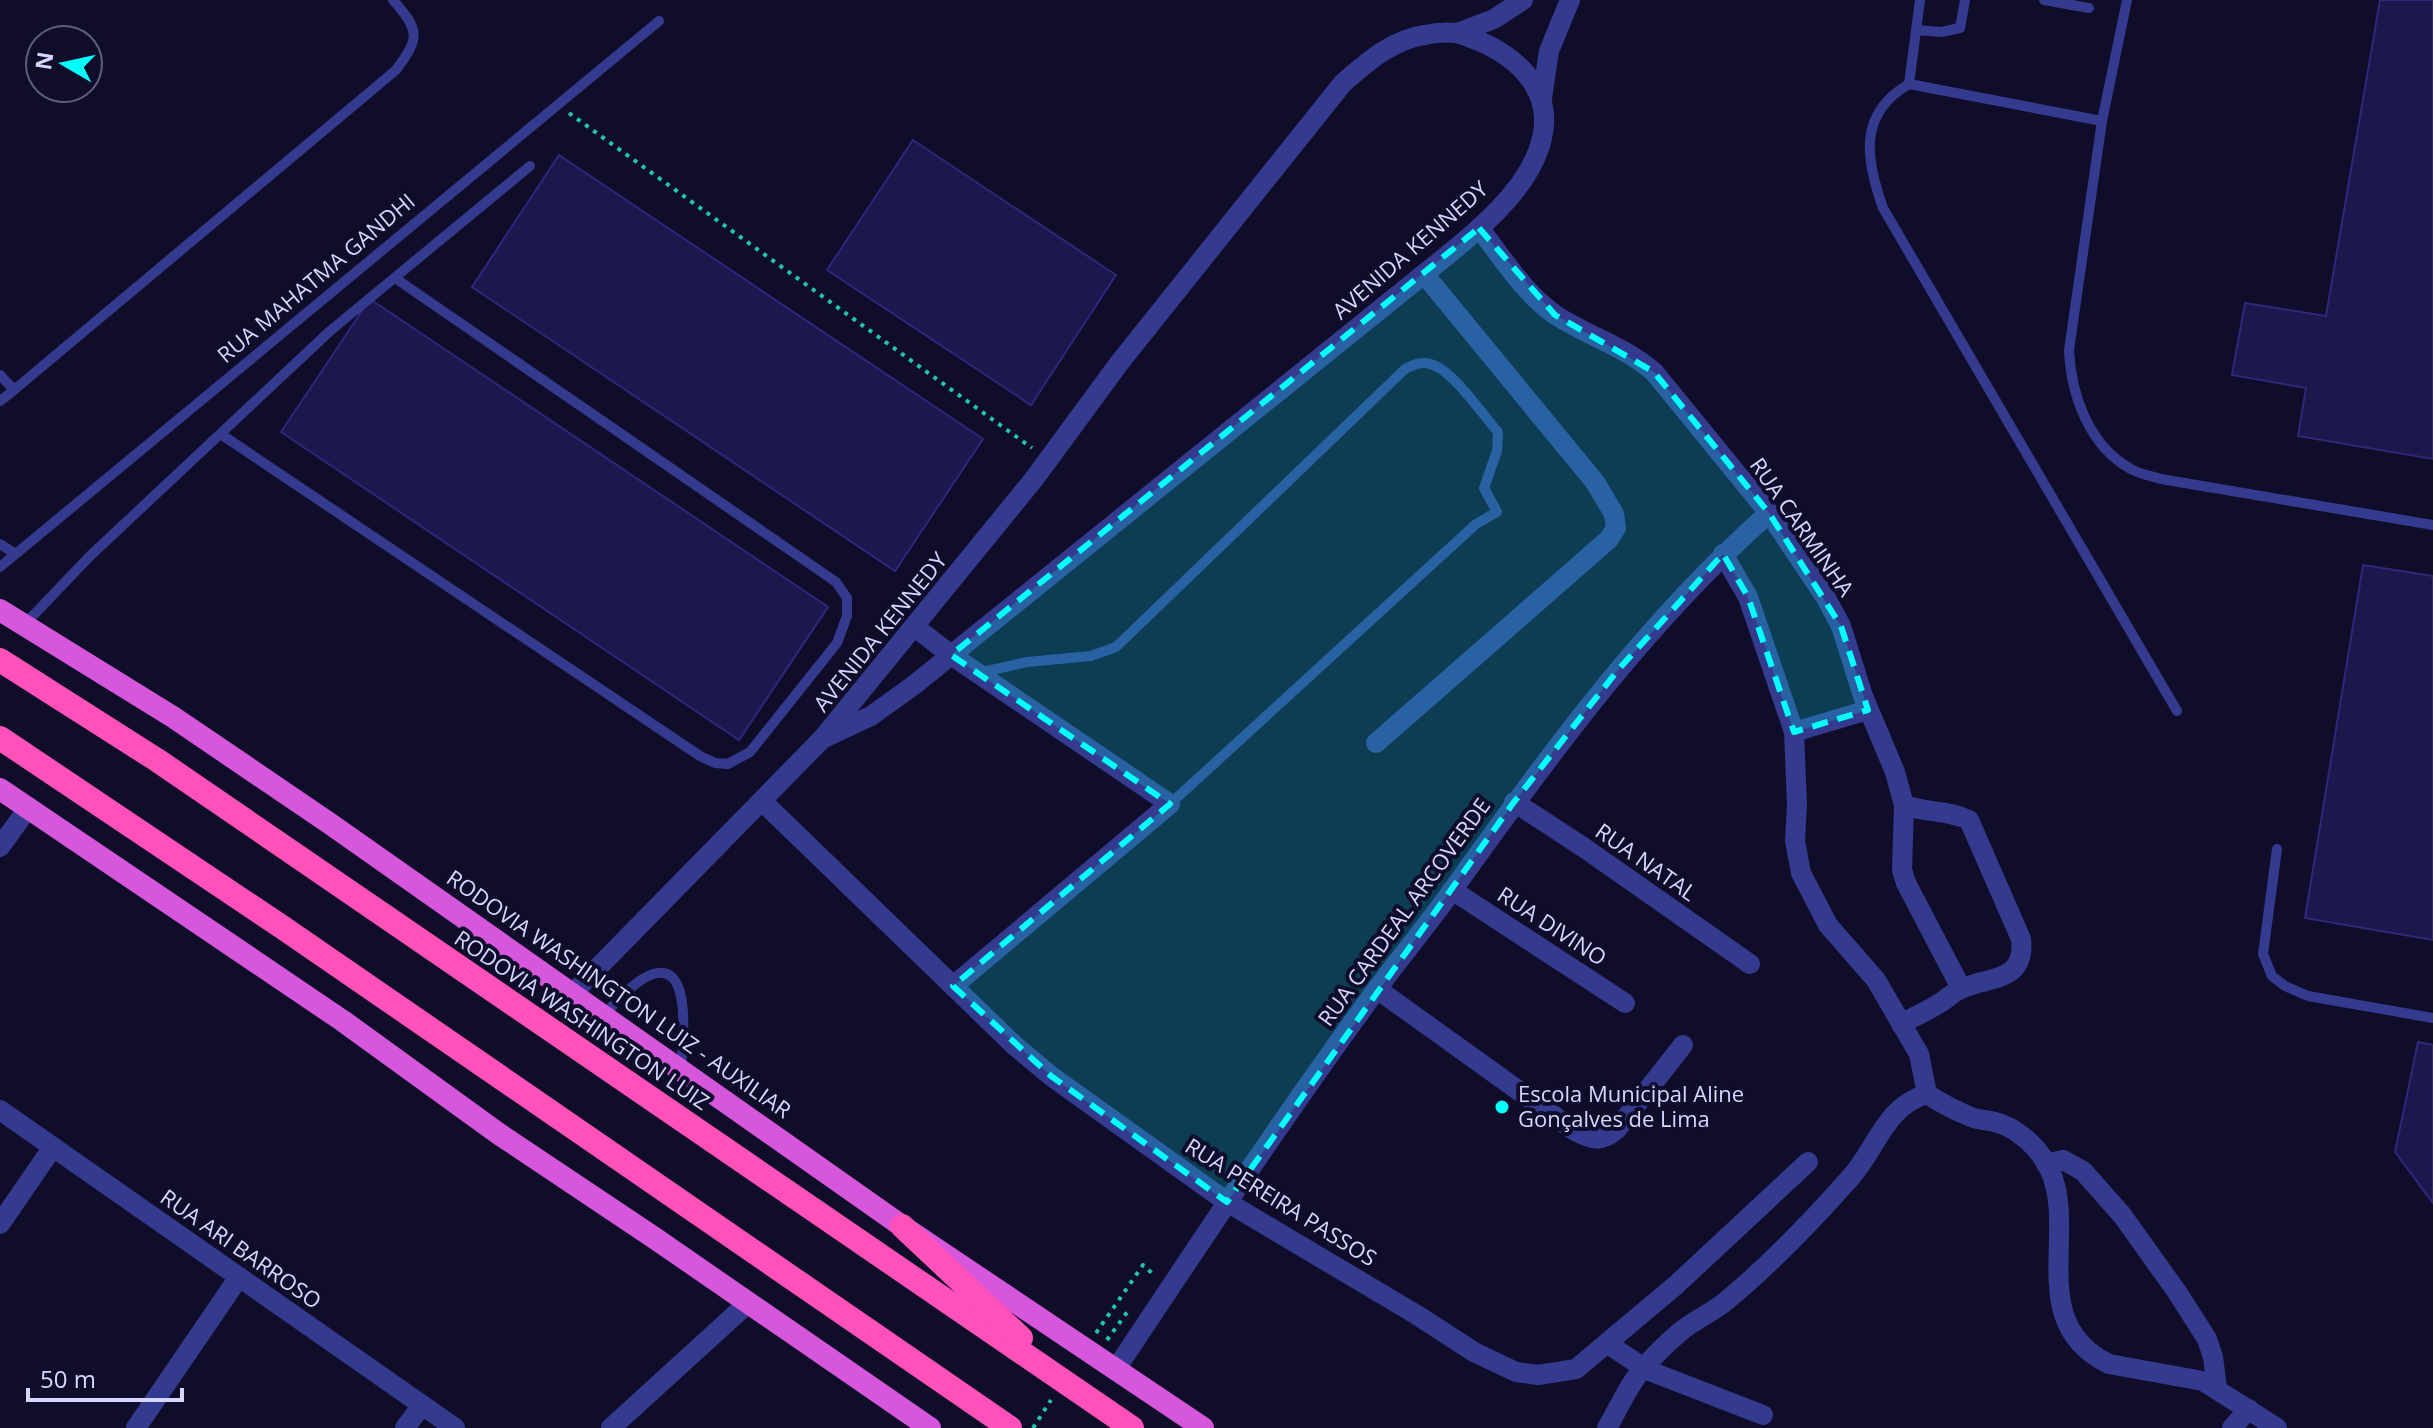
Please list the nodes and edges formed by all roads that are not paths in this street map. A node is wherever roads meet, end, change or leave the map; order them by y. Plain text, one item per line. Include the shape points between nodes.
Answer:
1 (393, 0) edge
2 (1523, 0) edge
3 (1570, 0) edge
4 (1920, 0) edge
5 (1965, 0) edge
6 (2044, 0) edge
7 (2127, 0) edge
8 (2089, 8) dead end
9 (659, 21) dead end
10 (1916, 30) junction
11 (1457, 33) junction
12 (1909, 84) junction
13 (1542, 98) junction
14 (2102, 121) junction
15 (530, 166) dead end
16 (1479, 228) junction
17 (1424, 274) junction
18 (395, 278) junction
19 (0, 375) edge
20 (14, 390) junction
21 (0, 401) edge
22 (222, 435) junction
23 (1769, 513) junction
24 (2433, 525) edge
25 (0, 544) edge
26 (14, 553) junction
27 (1723, 554) junction
28 (0, 567) edge
29 (0, 610) edge
30 (24, 625) junction
31 (916, 628) junction
32 (951, 655) junction
33 (0, 660) edge
34 (978, 673) junction
35 (1868, 710) junction
36 (2177, 711) dead end
37 (1794, 732) junction
38 (0, 738) edge
39 (822, 739) junction
40 (1376, 743) dead end
41 (0, 789) edge
42 (762, 801) junction
43 (1514, 802) junction
44 (1170, 804) junction
45 (1904, 805) junction
46 (29, 807) junction
47 (0, 847) edge
48 (2277, 849) dead end
49 (1452, 890) junction
50 (1750, 964) dead end
51 (953, 986) junction
52 (1961, 988) junction
53 (1377, 989) junction
54 (574, 992) junction
55 (1625, 1003) dead end
56 (604, 1014) junction
57 (2433, 1018) edge
58 (1901, 1024) junction
59 (1683, 1045) dead end
60 (681, 1071) junction
61 (1927, 1094) junction
62 (0, 1110) edge
63 (53, 1147) junction
64 (1808, 1162) dead end
65 (2046, 1164) junction
66 (1227, 1202) junction
67 (0, 1224) edge
68 (902, 1226) junction
69 (239, 1277) junction
70 (748, 1303) junction
71 (1608, 1344) junction
72 (1643, 1368) junction
73 (1116, 1369) junction
74 (1073, 1386) junction
75 (2217, 1388) junction
76 (422, 1405) junction
77 (2249, 1409) junction
78 (1763, 1415) dead end
79 (620, 1425) edge
80 (136, 1428) edge
81 (405, 1428) edge
82 (455, 1428) edge
83 (930, 1428) edge
84 (1010, 1428) edge
85 (1132, 1428) edge
86 (1203, 1428) edge
87 (1607, 1428) edge
88 (2232, 1428) edge
89 (2277, 1428) edge

1 - 20 lane via 411,21 416,37 396,70
2 - 11 street via 1494,19
3 - 13 street via 1549,51
4 - 10 lane
5 - 10 lane via 1960,28
6 - 8 lane
7 - 14 lane
9 - 26 lane, RUA MAHATMA GANDHI
10 - 12 lane
11 - 13 street, AVENIDA KENNEDY via 1497,49 1523,68
11 - 31 street, AVENIDA KENNEDY via 1422,35 1377,54 1343,83
12 - 14 lane
12 - 36 lane via 1877,112 1869,141 1871,175 1883,208
13 - 16 street, AVENIDA KENNEDY via 1543,137 1531,164 1500,210
14 - 24 lane via 2069,350 2070,374 2095,436 2132,470 2161,479
15 - 18 lane
16 - 17 street, AVENIDA KENNEDY
16 - 23 street, RUA CARMINHA via 1530,293 1555,315 1633,354 1654,372
17 - 32 street, AVENIDA KENNEDY
17 - 40 street via 1595,482 1616,528
18 - 22 lane via 330,331
18 - 22 lane via 836,582 847,598 837,643 750,752 728,764 700,756
19 - 20 lane
20 - 21 lane
22 - 30 lane via 90,556
23 - 27 street, RUA CARDEAL ARCOVERDE
23 - 35 street, RUA CARMINHA via 1841,626
25 - 26 lane
26 - 28 lane, RUA MAHATMA GANDHI
27 - 37 street via 1748,597
27 - 43 street, RUA CARDEAL ARCOVERDE via 1618,670
29 - 30 highway, RODOVIA WASHINGTON LUIZ - AUXILIAR
30 - 54 highway, RODOVIA WASHINGTON LUIZ - AUXILIAR via 173,717
31 - 32 street
31 - 39 street, AVENIDA KENNEDY
32 - 34 street
32 - 39 street, AVENIDA KENNEDY via 871,716
33 - 74 highway, RODOVIA WASHINGTON LUIZ via 157,760
34 - 44 street
34 - 44 lane via 1091,656 1116,647 1405,369 1419,363 1445,371 1498,432 1484,488 1497,512 1476,524
35 - 37 street
35 - 45 street, RUA CARMINHA
37 - 58 street via 1795,841 1801,873 1828,925 1876,980
38 - 84 highway
39 - 42 street, AVENIDA KENNEDY
41 - 46 highway
42 - 51 street, RUA PEREIRA PASSOS
42 - 54 street, AVENIDA KENNEDY
43 - 49 street, RUA CARDEAL ARCOVERDE
43 - 50 street, RUA NATAL
44 - 51 street
45 - 52 street, RUA CARMINHA via 1906,883
45 - 52 street via 1969,820 2021,939 2020,961 2013,969 1990,982
46 - 47 street
46 - 70 highway
48 - 57 lane via 2263,954 2272,976 2308,996
49 - 53 street, RUA CARDEAL ARCOVERDE
49 - 55 street, RUA DIVINO
51 - 66 street, RUA PEREIRA PASSOS via 1051,1076
52 - 58 street
53 - 59 street via 1589,1139 1601,1140 1617,1129
53 - 66 street, RUA CARDEAL ARCOVERDE
54 - 56 highway, RODOVIA WASHINGTON LUIZ - AUXILIAR
56 - 60 highway, RODOVIA WASHINGTON LUIZ - AUXILIAR
56 - 60 lane via 643,979 670,975 681,991
58 - 61 street via 1919,1054
60 - 68 highway, RODOVIA WASHINGTON LUIZ - AUXILIAR
61 - 65 street via 1974,1119 1998,1123 2023,1136
61 - 72 street via 1890,1117 1854,1174 1786,1247
62 - 63 street, RUA ARI BARROSO
63 - 67 street
63 - 69 street, RUA ARI BARROSO
64 - 71 street, RUA PEREIRA PASSOS
65 - 75 street via 2063,1160 2083,1171 2122,1215 2207,1339
65 - 75 street via 2057,1204 2060,1295 2077,1340 2109,1364
66 - 71 street, RUA PEREIRA PASSOS via 1474,1352 1516,1372 1538,1375 1576,1369
66 - 73 street, RUA CARDEAL ARCOVERDE
68 - 73 highway, RODOVIA WASHINGTON LUIZ - AUXILIAR
68 - 74 highway
69 - 76 street, RUA ARI BARROSO
69 - 80 street
70 - 79 street
70 - 83 highway
71 - 72 street
72 - 78 street
72 - 87 street
73 - 86 highway, RODOVIA WASHINGTON LUIZ - AUXILIAR
74 - 85 highway, RODOVIA WASHINGTON LUIZ
75 - 77 street
76 - 81 street
76 - 82 street, RUA ARI BARROSO
77 - 88 street
77 - 89 street

